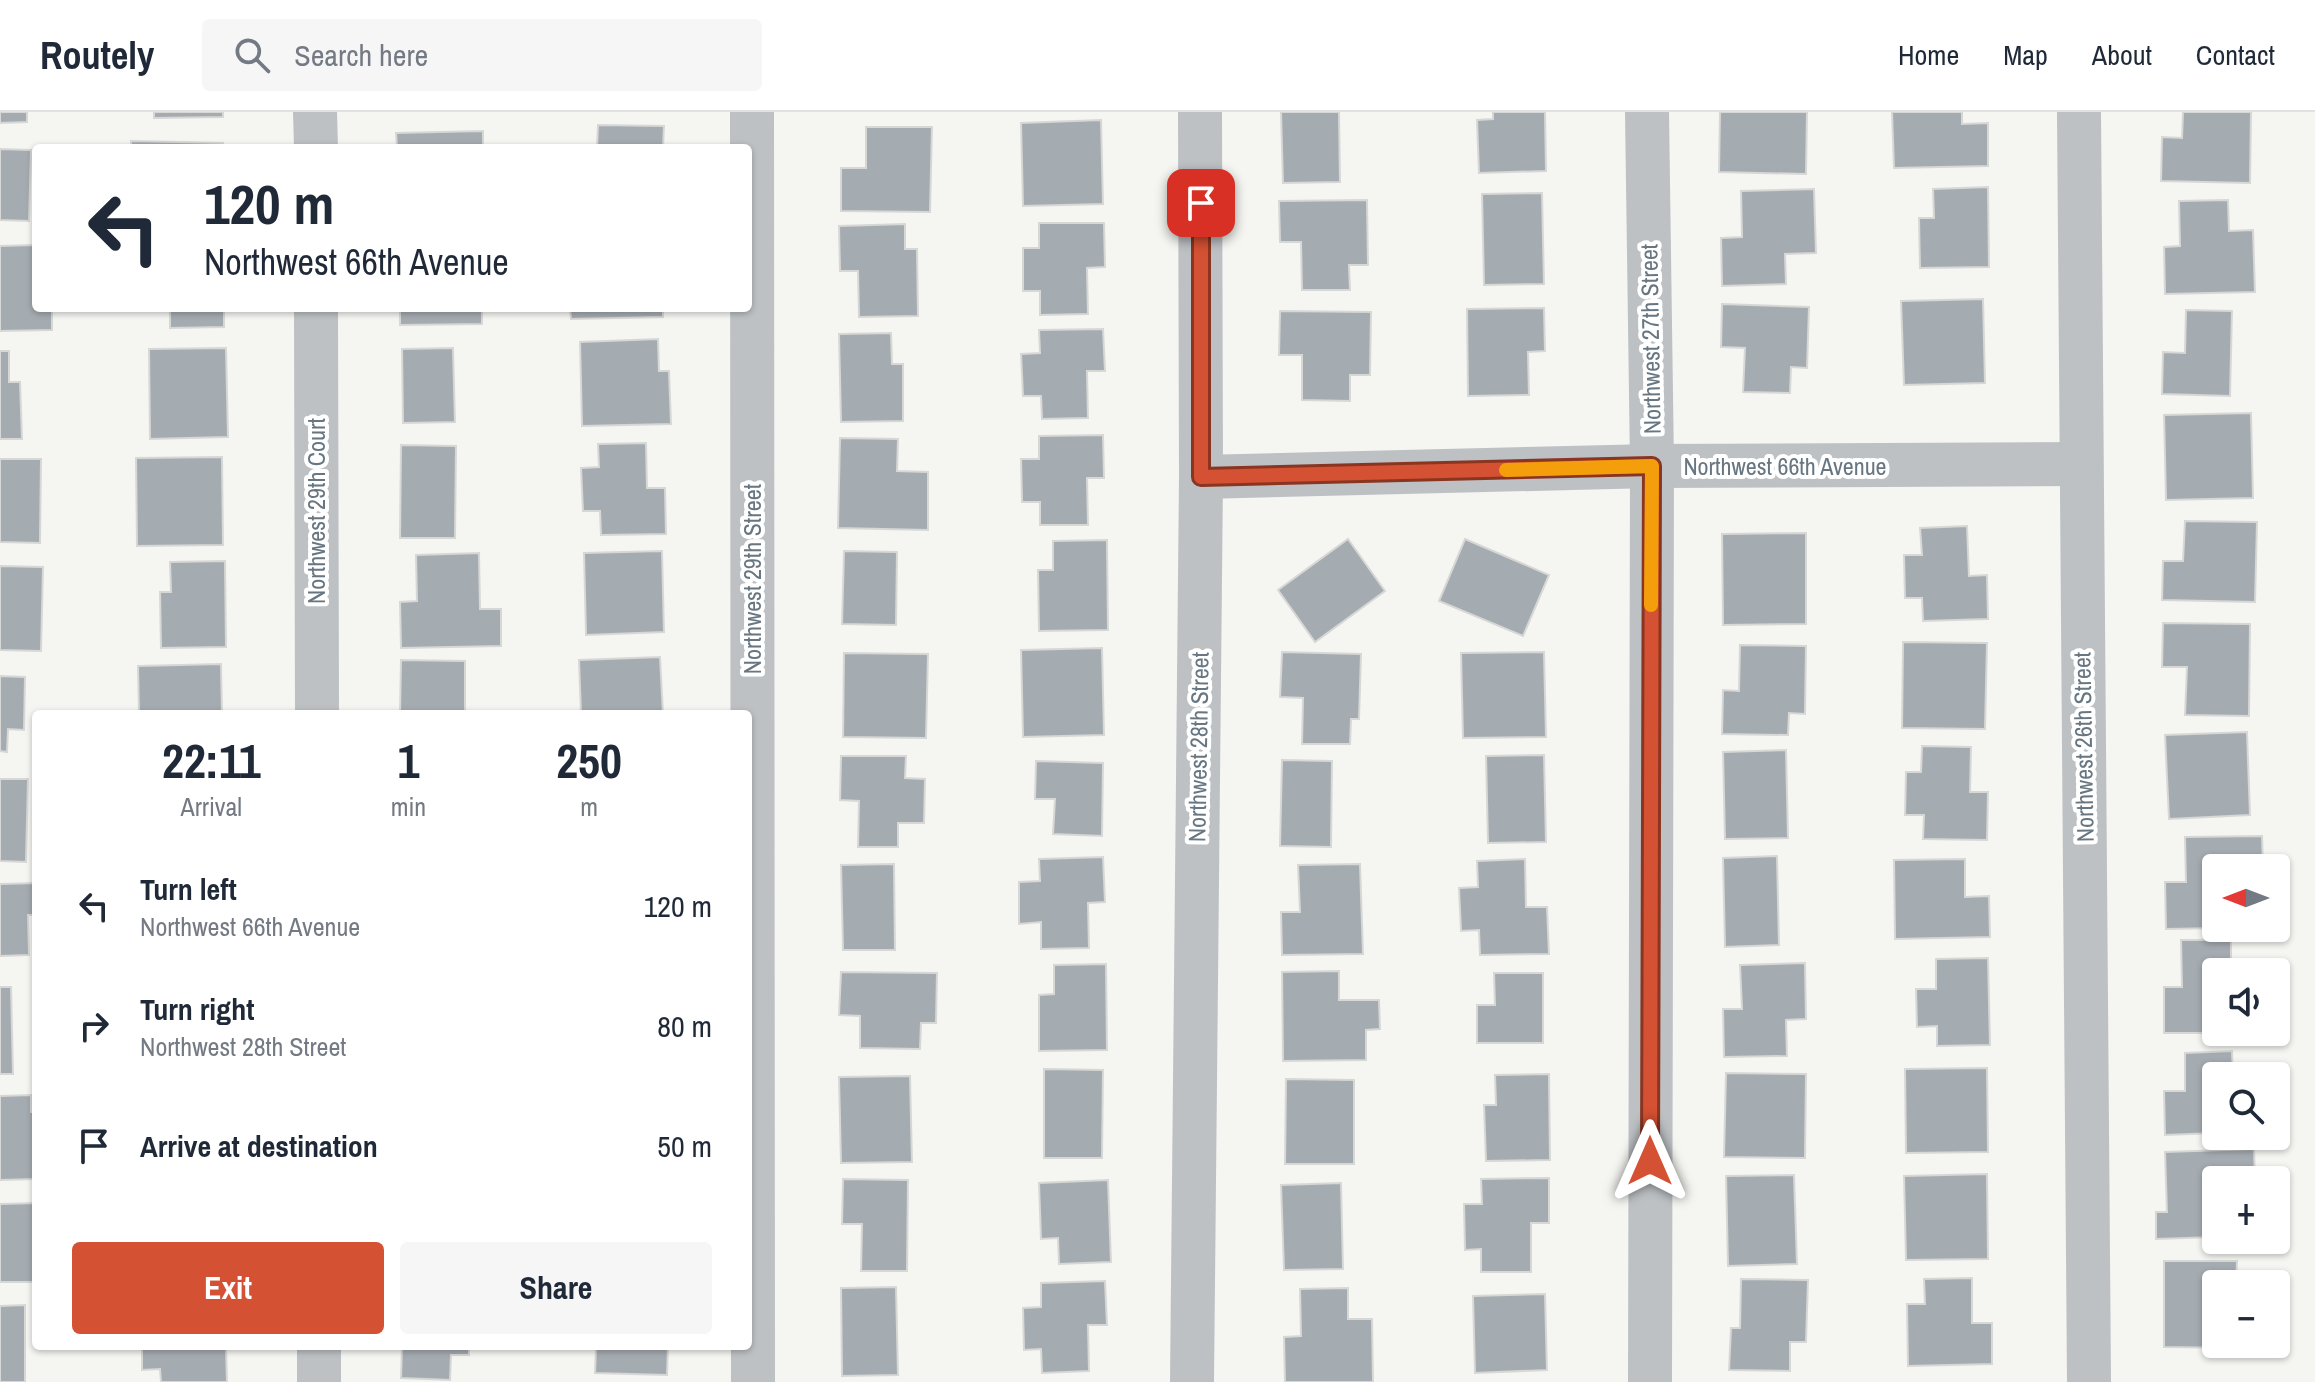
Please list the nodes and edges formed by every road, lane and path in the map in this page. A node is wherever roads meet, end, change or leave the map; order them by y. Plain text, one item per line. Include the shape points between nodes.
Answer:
1 (315, 112) edge
2 (752, 112) edge
3 (1200, 112) edge
4 (1647, 112) edge
5 (2079, 112) edge
6 (316, 144) edge
7 (316, 312) edge
8 (2081, 464) junction
9 (1652, 466) junction
10 (1201, 477) junction
11 (317, 710) edge
12 (319, 1350) edge
13 (319, 1382) edge
14 (753, 1382) edge
15 (1192, 1382) edge
16 (1650, 1382) edge
17 (2089, 1382) edge

1 - 6 street
2 - 14 street, Northwest 29th Street
3 - 10 street, Northwest 28th Street
4 - 9 street, Northwest 27th Street
5 - 8 street, Northwest 26th Street
7 - 11 street, Northwest 29th Court
8 - 9 street, Northwest 66th Avenue
8 - 17 street, Northwest 26th Street
9 - 10 street, Northwest 66th Avenue
9 - 16 street, Northwest 27th Street
10 - 15 street, Northwest 28th Street
12 - 13 street

